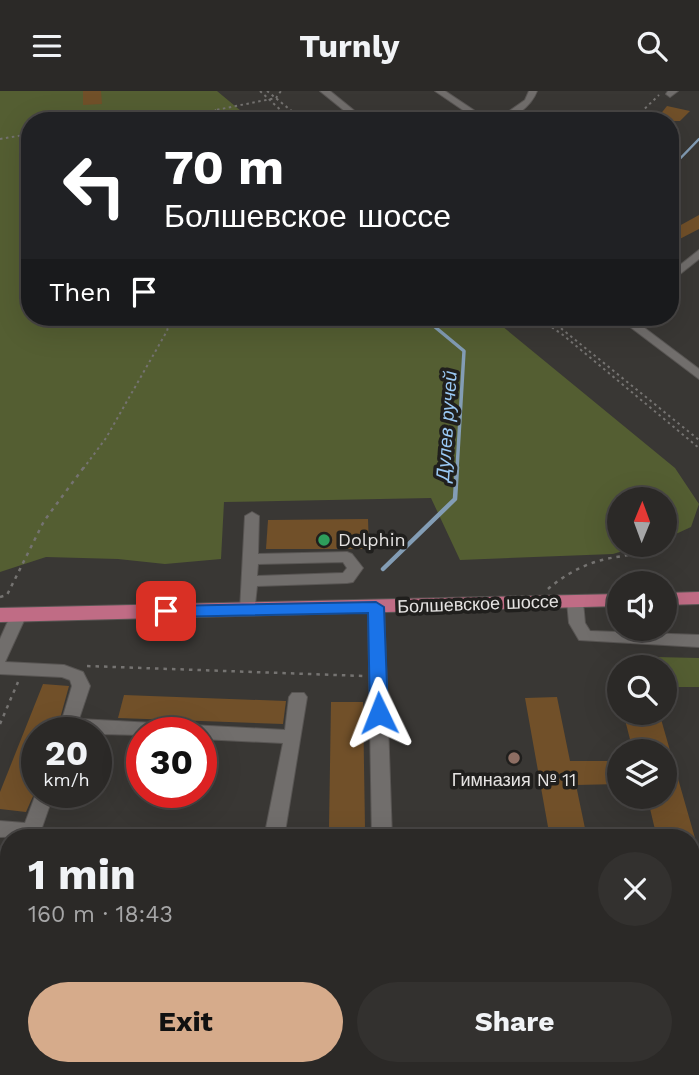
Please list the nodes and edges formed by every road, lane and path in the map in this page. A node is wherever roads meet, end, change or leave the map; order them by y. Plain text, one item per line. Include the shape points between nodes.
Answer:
1 (260, 91) edge
2 (267, 91) edge
3 (281, 91) edge
4 (324, 91) edge
5 (439, 91) edge
6 (533, 91) edge
7 (672, 93) edge
8 (276, 98) junction
9 (272, 99) junction
10 (216, 110) joint
11 (206, 112) edge
12 (284, 112) edge
13 (293, 112) edge
14 (351, 112) edge
15 (472, 112) edge
16 (512, 112) edge
17 (642, 112) edge
18 (21, 136) edge
19 (0, 139) edge
20 (699, 253) edge
21 (679, 271) edge
22 (168, 326) edge
23 (550, 326) edge
24 (558, 326) edge
25 (635, 326) edge
26 (699, 361) edge
27 (683, 363) junction
28 (699, 375) edge
29 (699, 440) edge
30 (699, 448) edge
31 (251, 516) dead end
32 (637, 557) edge
33 (250, 559) junction
34 (250, 582) junction
35 (0, 597) edge
36 (699, 598) edge
37 (677, 599) edge
38 (607, 601) edge
39 (575, 602) junction
40 (532, 603) junction
41 (376, 607) junction
42 (248, 610) junction
43 (9, 614) edge
44 (699, 641) edge
45 (0, 658) edge
46 (81, 666) dead end
47 (0, 668) edge
48 (24, 669) junction
49 (367, 676) dead end
50 (298, 697) dead end
51 (71, 717) edge
52 (0, 724) edge
53 (112, 731) edge
54 (293, 737) junction
55 (40, 808) edge
56 (33, 829) edge
57 (276, 829) edge
58 (382, 829) edge

1 - 9 path
2 - 8 path
3 - 8 path
4 - 14 street
5 - 15 street
6 - 16 street via 529,101
7 - 17 path via 660,95
8 - 9 path
8 - 13 path
9 - 10 path
9 - 12 path
10 - 11 path
18 - 19 path
20 - 21 street
22 - 35 path via 106,438 44,521 7,595
23 - 30 path
24 - 29 path
25 - 27 street
26 - 27 street
27 - 28 street
31 - 33 street
32 - 40 path via 601,560 557,581
33 - 34 street
33 - 34 street via 347,557 355,568 348,578
34 - 42 street
36 - 37 main road
38 - 39 main road, Болшевское шоссе
39 - 40 main road, Болшевское шоссе
39 - 44 street via 577,623 585,636
40 - 41 main road, Болшевское шоссе
41 - 42 main road, Болшевское шоссе
41 - 58 street
42 - 43 main road, Болшевское шоссе
43 - 45 street
46 - 49 path
47 - 48 street
48 - 51 street via 77,676 81,687
48 - 52 path
50 - 54 street
53 - 54 street
54 - 57 street
55 - 56 street

